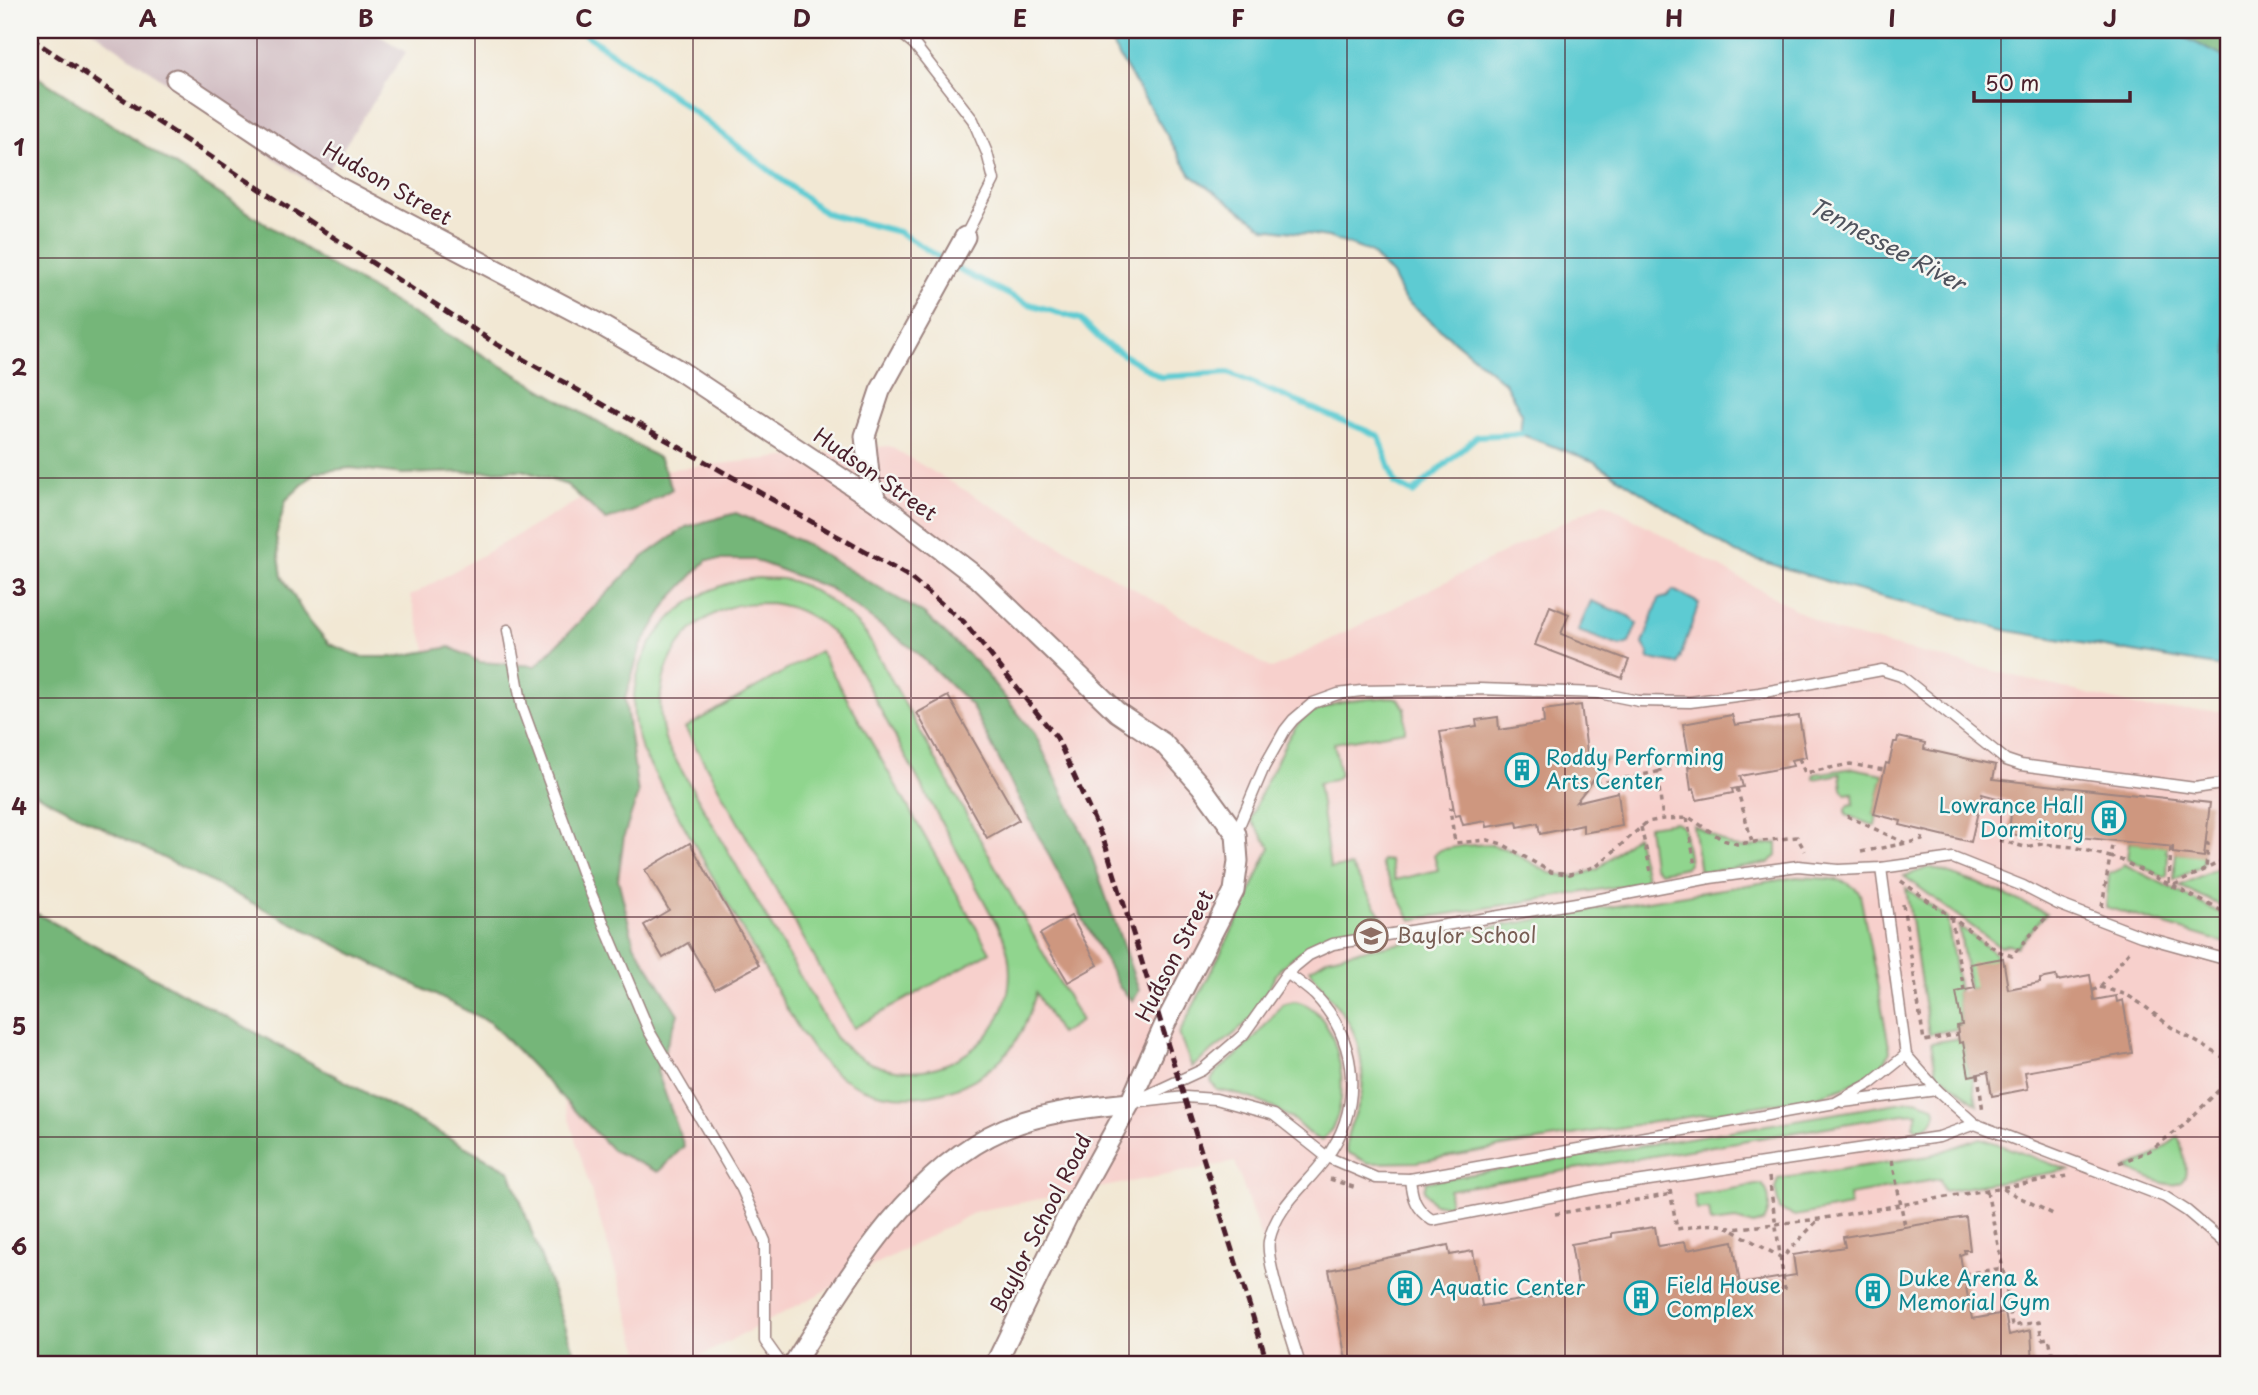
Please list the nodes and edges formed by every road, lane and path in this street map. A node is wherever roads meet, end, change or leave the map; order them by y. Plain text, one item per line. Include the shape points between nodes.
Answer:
1 (897, 30) edge
2 (176, 79) dead end
3 (965, 237) joint
4 (877, 502) junction
5 (508, 630) dead end
6 (1689, 754) dead end
7 (1799, 758) dead end
8 (1884, 770) dead end
9 (1657, 772) junction
10 (2228, 783) edge
11 (1595, 784) dead end
12 (1737, 788) dead end
13 (1454, 808) dead end
14 (1847, 816) dead end
15 (1687, 818) junction
16 (1663, 819) junction
17 (1641, 827) junction
18 (1924, 831) dead end
19 (1236, 834) junction
20 (1999, 840) dead end
21 (2113, 841) dead end
22 (1752, 842) junction
23 (2206, 843) dead end
24 (1906, 844) junction
25 (2171, 847) dead end
26 (1814, 853) dead end
27 (1852, 853) dead end
28 (2110, 857) junction
29 (2228, 858) edge
30 (1881, 867) junction
31 (1696, 869) dead end
32 (2206, 869) junction
33 (1663, 875) dead end
34 (2171, 885) junction
35 (2058, 904) junction
36 (2228, 914) edge
37 (1951, 917) junction
38 (2100, 920) junction
39 (2141, 936) junction
40 (2228, 960) edge
41 (1287, 973) junction
42 (2100, 986) junction
43 (1964, 990) dead end
44 (2092, 991) dead end
45 (1958, 1034) dead end
46 (1906, 1055) junction
47 (2228, 1060) edge
48 (2228, 1081) edge
49 (1937, 1090) junction
50 (1130, 1103) junction
51 (1835, 1103) junction
52 (1975, 1124) junction
53 (1327, 1157) junction
54 (1767, 1164) junction
55 (2099, 1171) junction
56 (1668, 1178) junction
57 (1410, 1179) junction
58 (2001, 1188) junction
59 (1987, 1191) junction
60 (2055, 1215) dead end
61 (1819, 1219) junction
62 (1776, 1223) junction
63 (1732, 1229) junction
64 (2228, 1246) edge
65 (1782, 1258) junction
66 (2228, 1264) edge
67 (2222, 1265) dead end
68 (2003, 1268) junction
69 (1964, 1274) dead end
70 (2005, 1280) junction
71 (2014, 1280) dead end
72 (1785, 1290) dead end
73 (2079, 1353) dead end
74 (2053, 1356) junction
75 (2040, 1359) dead end
76 (782, 1365) edge
77 (793, 1365) edge
78 (995, 1365) edge
79 (1300, 1365) edge

1 - 3 lane via 914,44 973,121 987,153 994,180
2 - 4 street, Hudson Street via 338,187 680,371
3 - 4 street via 880,391 865,436
4 - 19 street, Hudson Street via 978,578 1117,712 1163,743
5 - 76 lane via 522,707 582,872 649,1031 742,1189 765,1241 765,1341
6 - 9 path
7 - 8 path via 1805,773 1850,764
9 - 11 path
9 - 16 path
10 - 19 lane via 2195,788 2021,765 2006,760 1901,677 1882,670 1690,702 1493,689 1361,691 1312,703 1293,720 1264,767
12 - 22 path
13 - 17 path via 1450,809 1455,843 1488,840 1559,873 1597,866
14 - 24 path
15 - 16 path
15 - 22 path via 1723,840
15 - 31 path
16 - 17 path
17 - 33 path via 1652,877
18 - 24 path via 1922,840
19 - 50 street, Hudson Street via 1234,891
20 - 28 path via 2025,846 2074,847
21 - 28 path
22 - 26 path via 1797,837 1804,851
23 - 32 path
24 - 27 path
25 - 34 path
28 - 34 path
28 - 38 path
29 - 32 path
30 - 35 lane via 1953,858
30 - 41 lane via 1838,870 1798,866 1390,933 1333,944
30 - 46 lane
32 - 34 path
34 - 36 path
35 - 37 path via 2012,956
35 - 38 lane
37 - 43 path
37 - 45 path via 1899,880 1924,1041
38 - 39 lane
39 - 40 lane
39 - 42 path
41 - 50 lane via 1243,1035 1202,1070
41 - 53 lane via 1334,1018 1350,1066 1351,1105
42 - 44 path
42 - 47 path via 2127,995
46 - 49 lane
46 - 51 lane via 1871,1083
48 - 55 path via 2183,1126 2149,1151
49 - 51 lane
49 - 52 lane
50 - 53 lane via 1185,1097 1274,1115
50 - 77 street via 1084,1107 1034,1119 1004,1129 964,1152 913,1194 847,1279
50 - 78 street, Baylor School Road via 1068,1215
51 - 57 lane
52 - 54 lane via 1939,1137
52 - 55 lane
53 - 57 lane via 1376,1178
53 - 79 lane via 1292,1196 1269,1243 1270,1262
54 - 56 lane
54 - 62 path
55 - 58 path
55 - 64 lane via 2165,1197
56 - 57 lane via 1432,1220 1418,1211
56 - 63 path via 1677,1229 1715,1224
58 - 59 path
58 - 60 path
59 - 61 path
59 - 68 path
61 - 62 path
61 - 65 path
62 - 63 path
62 - 65 path
63 - 65 path
65 - 72 path
66 - 67 path
68 - 69 path
68 - 70 path
70 - 71 path
70 - 74 path via 2012,1326 2039,1322 2042,1339 2049,1338
73 - 74 path
74 - 75 path

